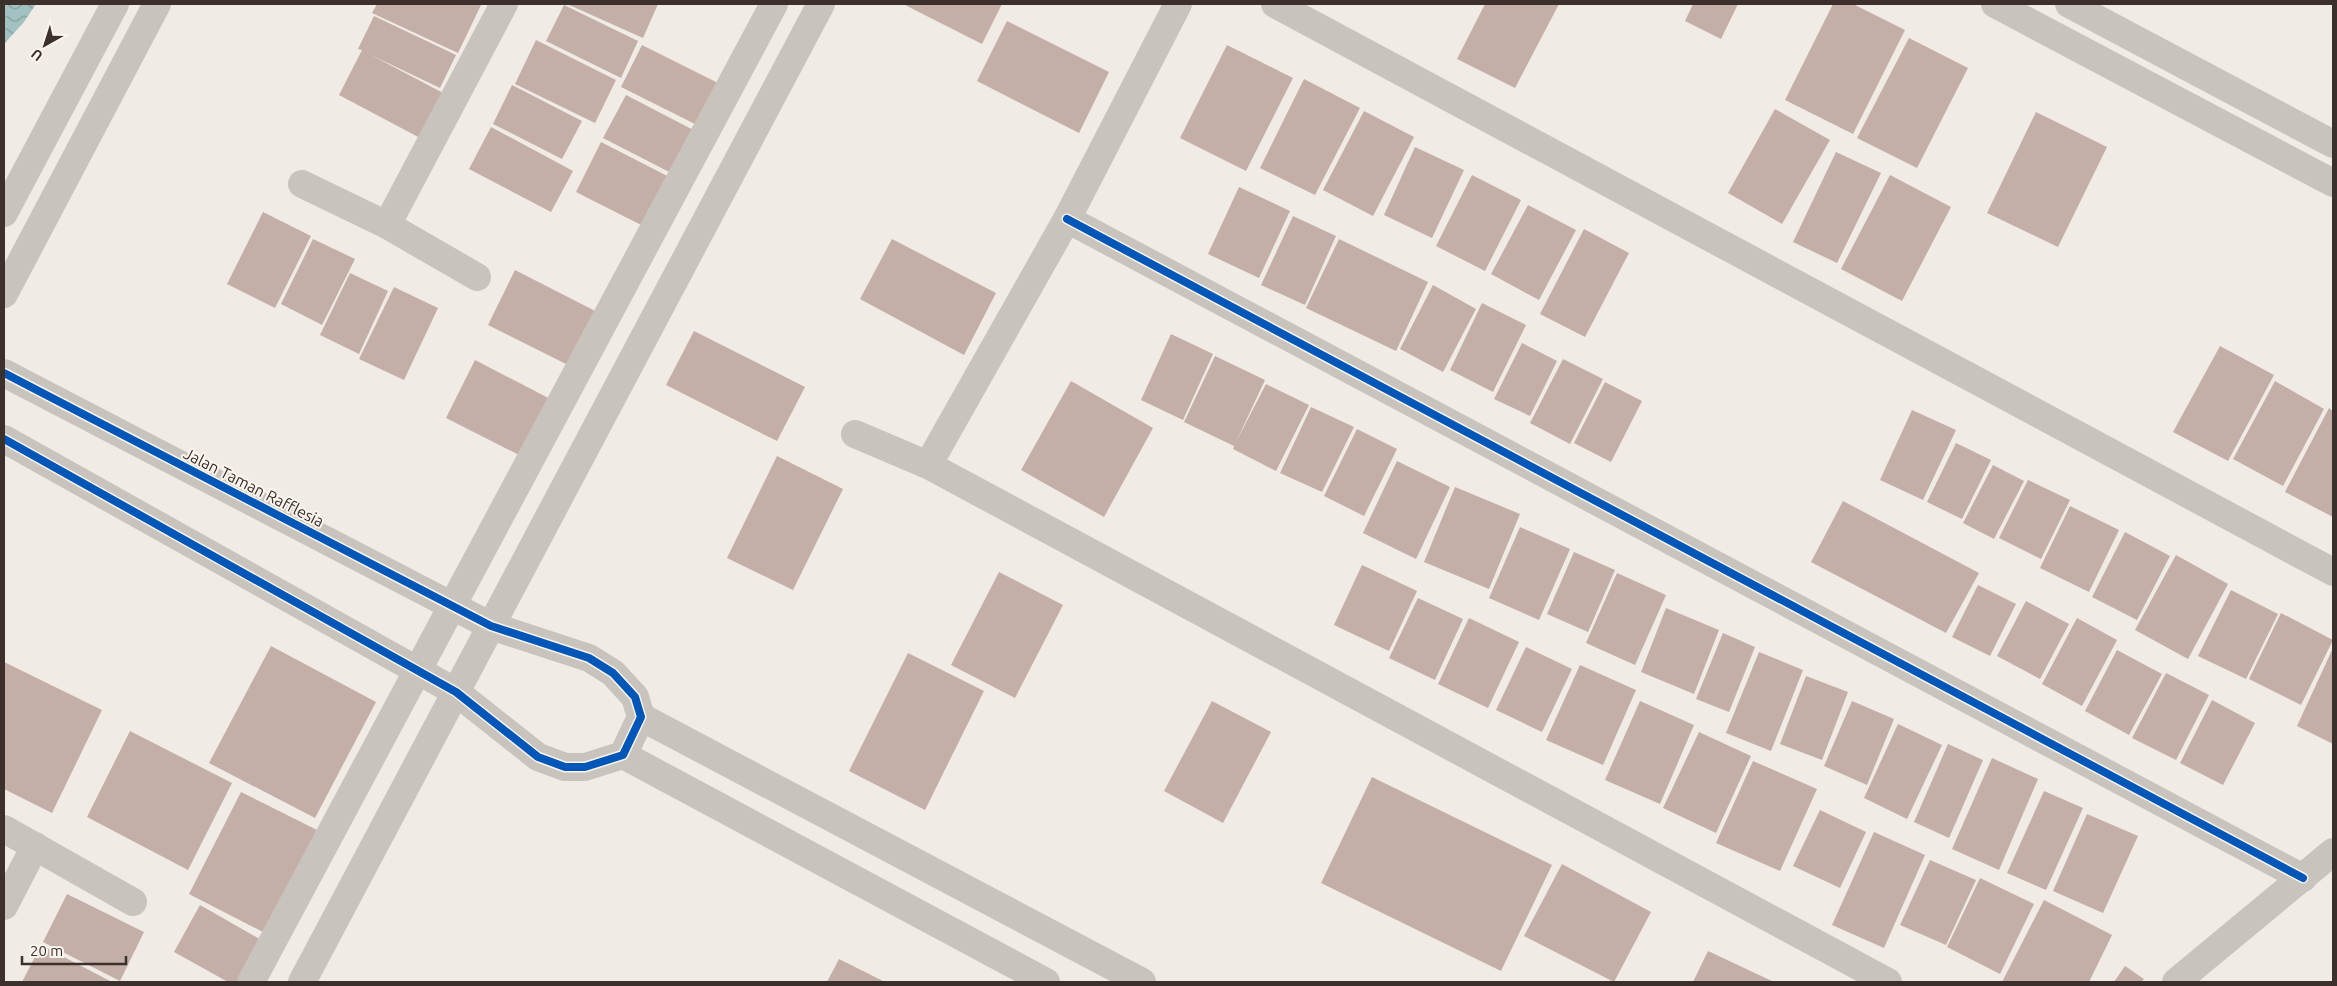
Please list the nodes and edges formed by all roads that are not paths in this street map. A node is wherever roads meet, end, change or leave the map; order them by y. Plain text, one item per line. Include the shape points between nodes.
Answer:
1 (115, 4) edge
2 (158, 4) edge
3 (504, 4) edge
4 (774, 4) edge
5 (821, 4) edge
6 (1178, 4) edge
7 (1275, 4) edge
8 (1995, 4) edge
9 (2069, 4) edge
10 (2333, 144) edge
11 (2333, 183) edge
12 (302, 184) dead end
13 (4, 213) edge
14 (1067, 219) junction
15 (387, 225) junction
16 (477, 277) dead end
17 (4, 294) edge
18 (4, 373) edge
19 (855, 434) dead end
20 (4, 439) edge
21 (928, 465) junction
22 (2333, 572) edge
23 (452, 606) junction
24 (491, 626) junction
25 (417, 670) junction
26 (456, 692) junction
27 (641, 717) junction
28 (623, 755) junction
29 (4, 829) edge
30 (35, 846) junction
31 (2333, 852) edge
32 (2303, 878) junction
33 (133, 902) dead end
34 (4, 906) edge
35 (251, 982) edge
36 (302, 982) edge
37 (1046, 982) edge
38 (1142, 982) edge
39 (1888, 982) edge
40 (2176, 982) edge

1 - 13 street
2 - 17 street
3 - 15 street
4 - 23 street
5 - 24 street
6 - 14 street
7 - 22 street
8 - 11 street
9 - 10 street
12 - 15 street
14 - 21 street
14 - 32 street
15 - 16 street
18 - 23 street, Jalan Taman Rafflesia
19 - 21 street
20 - 25 street
21 - 39 street
23 - 24 street, Jalan Taman Rafflesia
23 - 25 street
24 - 26 street
24 - 27 street, Jalan Taman Rafflesia via 589,658 613,673 635,697
25 - 26 street
25 - 35 street
26 - 28 street via 538,757 565,767 585,767
26 - 36 street
27 - 28 street
27 - 38 street
28 - 37 street
29 - 30 street
30 - 33 street
30 - 34 street
31 - 32 street
32 - 40 street

